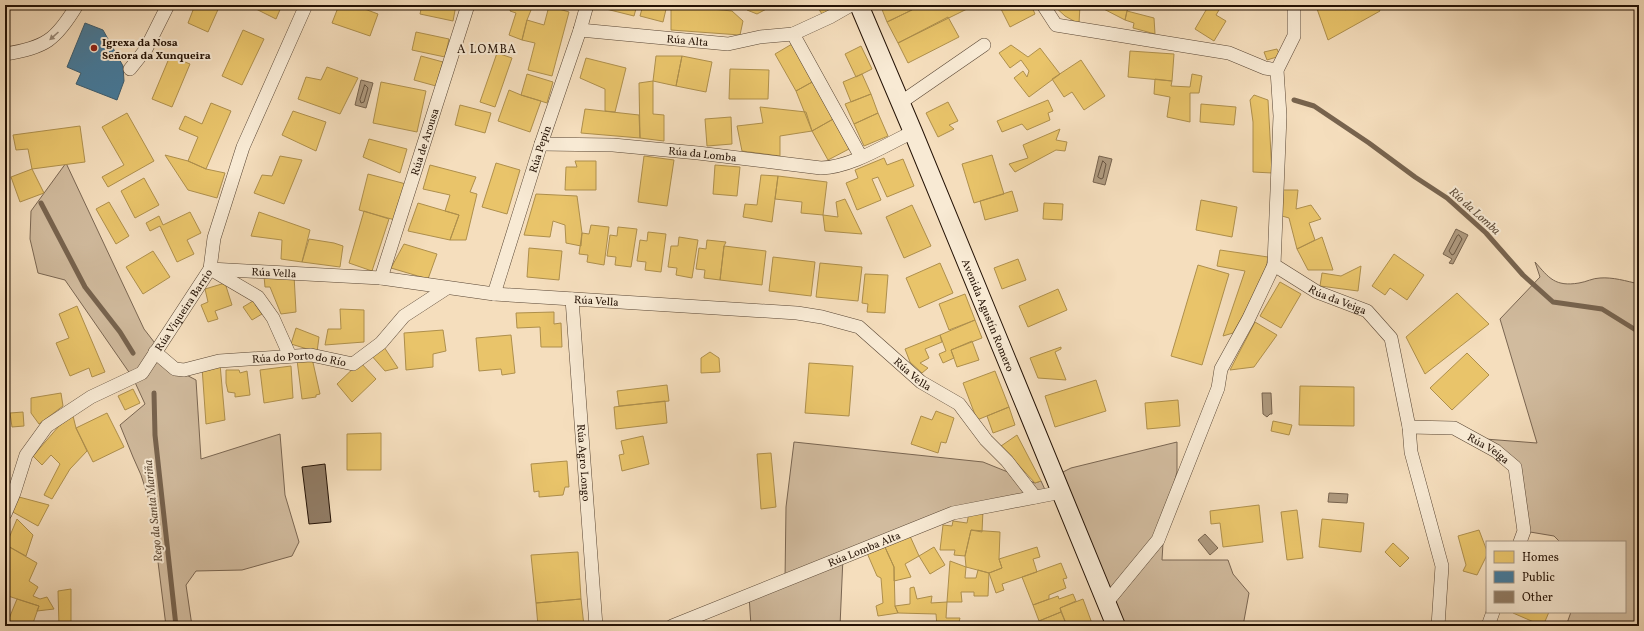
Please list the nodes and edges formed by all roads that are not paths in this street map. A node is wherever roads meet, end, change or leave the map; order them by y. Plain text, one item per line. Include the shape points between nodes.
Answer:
1 (77, 5) edge
2 (168, 5) edge
3 (306, 5) edge
4 (468, 5) edge
5 (587, 5) edge
6 (851, 5) edge
7 (859, 5) edge
8 (1043, 5) edge
9 (1294, 5) edge
10 (580, 30) junction
11 (793, 34) junction
12 (984, 45) dead end
13 (5, 54) edge
14 (130, 69) dead end
15 (1276, 70) junction
16 (900, 103) junction
17 (913, 132) junction
18 (541, 144) junction
19 (861, 157) junction
20 (1274, 265) junction
21 (210, 269) junction
22 (381, 278) junction
23 (446, 288) junction
24 (494, 294) junction
25 (572, 299) junction
26 (156, 352) junction
27 (290, 356) junction
28 (1409, 426) junction
29 (1062, 492) junction
30 (1035, 497) junction
31 (5, 514) edge
32 (1520, 541) edge
33 (1107, 602) junction
34 (1493, 613) edge
35 (596, 626) edge
36 (672, 626) edge
37 (1116, 626) edge
38 (1438, 626) edge
39 (1488, 626) edge

1 -> 13 street via 56,35 42,45 26,51
2 - 14 street via 146,49
3 - 21 street, Rúa Viqueira Barrio via 243,147 214,238
4 - 22 street, Rúa de Arousa
5 - 10 street, Rúa Pepin
6 - 11 street
7 - 16 street, Avenida Agustín Romero
8 - 15 street via 1056,25 1229,53
9 - 15 street via 1294,36
10 - 11 street, Rúa Alta via 728,44 760,37
10 - 18 street, Rúa Pepin
11 - 19 street
12 - 16 street
15 - 20 street via 1280,116
16 - 17 street, Avenida Agustín Romero
17 - 19 street, Rúa da Lomba
17 - 29 street, Avenida Agustín Romero
18 - 19 street, Rúa da Lomba via 613,145 821,168 834,168
18 - 24 street, Rúa Pepin
20 - 28 street, Rúa da Veiga via 1317,292 1367,311 1381,327 1390,338
20 - 33 street via 1248,320 1220,369 1218,388 1158,540
21 - 22 street, Rúa Vella
21 - 26 street, Rúa Viqueira Barrio
21 - 27 street, Rúa Vella via 258,297 273,318
22 - 23 street, Rúa Vella
23 - 24 street, Rúa Vella
23 - 27 street, Rúa do Porto do Río via 404,316 381,343 353,364 311,355
24 - 25 street, Rúa Vella
25 - 30 street, Rúa Vella via 797,313 859,327 920,382 959,404
25 - 35 street, Rúa Agro Longo
26 - 27 street, Rúa do Porto do Río via 175,370 219,361
26 - 31 street, Rúa Viqueira Barrio via 142,373 91,397 47,426 26,454
28 - 32 street, Rúa Veiga via 1454,428 1496,451 1515,467 1524,531
28 - 38 street, Rúa da Veiga via 1411,452 1442,566
29 - 30 street, Rúa Lomba Alta
29 - 33 street, Avenida Agustín Romero
30 - 36 street, Rúa Lomba Alta via 953,513
33 - 37 street, Avenida Agustín Romero
34 - 39 street

